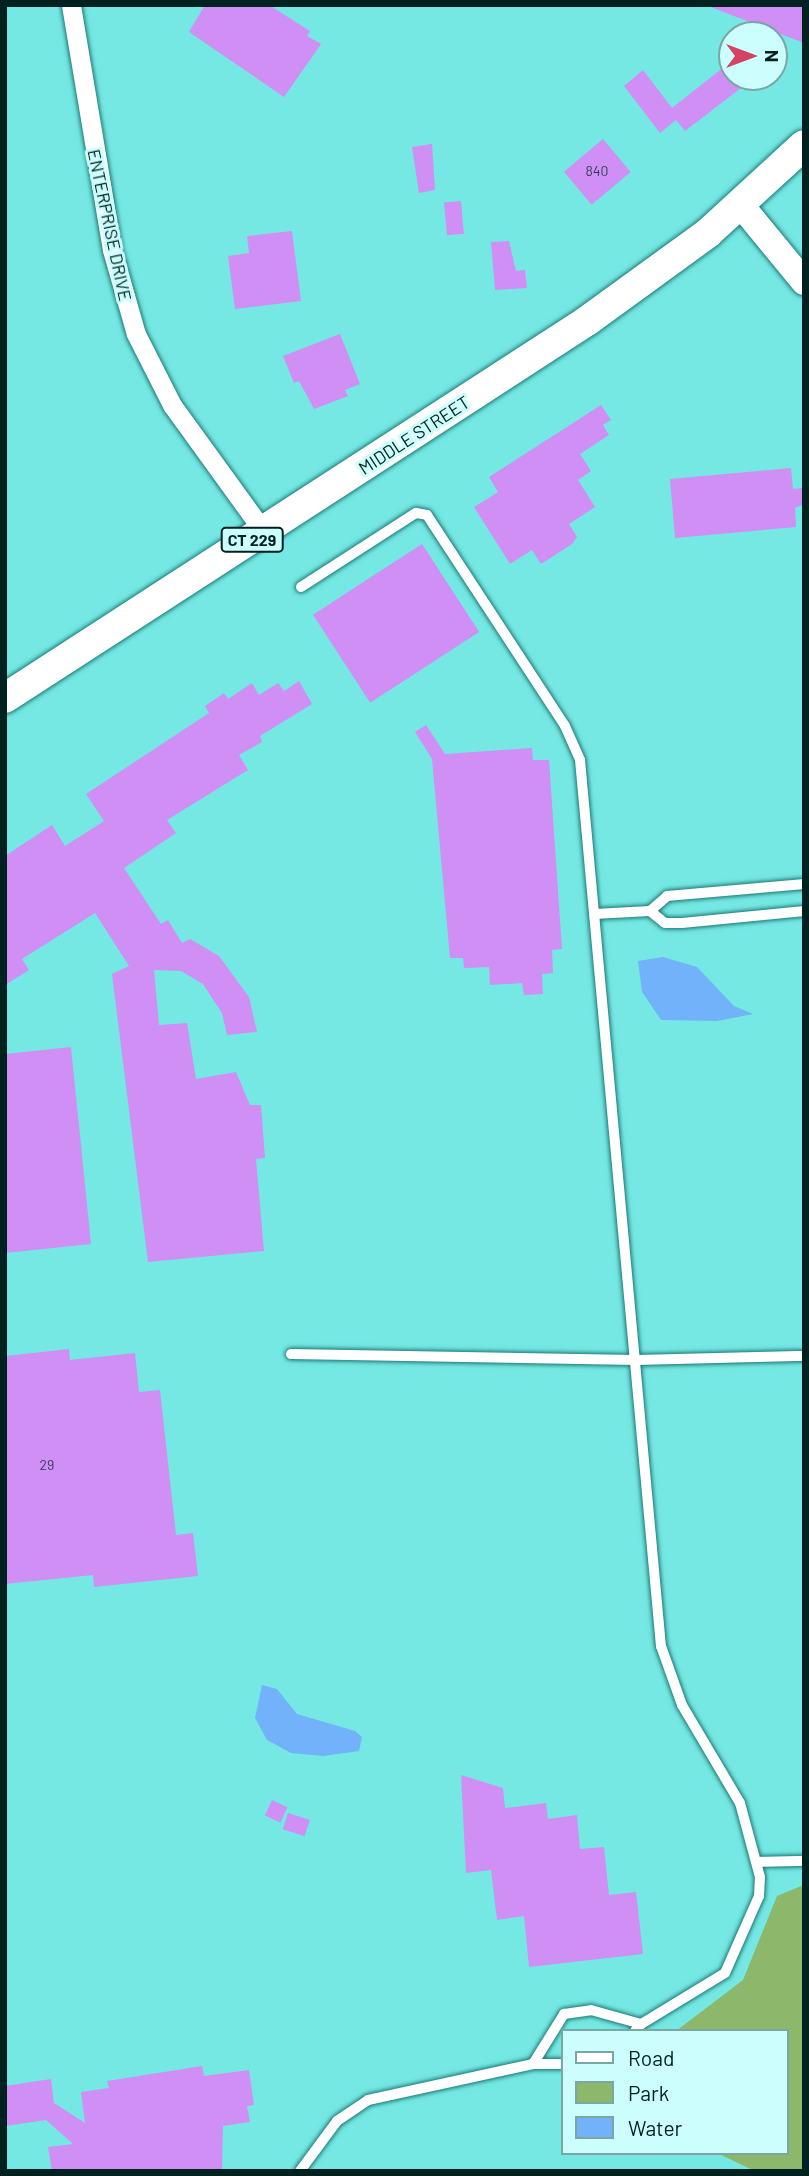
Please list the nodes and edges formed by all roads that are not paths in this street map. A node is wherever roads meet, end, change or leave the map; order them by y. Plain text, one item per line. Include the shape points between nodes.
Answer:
1 (71, 5) edge
2 (804, 145) edge
3 (740, 204) junction
4 (804, 282) edge
5 (264, 533) junction
6 (301, 587) dead end
7 (5, 698) edge
8 (804, 884) edge
9 (650, 911) junction
10 (804, 911) edge
11 (594, 914) junction
12 (291, 1354) dead end
13 (804, 1356) edge
14 (636, 1360) junction
15 (804, 1861) edge
16 (759, 1863) junction
17 (638, 2027) edge
18 (533, 2064) junction
19 (560, 2064) edge
20 (300, 2171) edge

1 - 5 street, ENTERPRISE DRIVE via 112,250 136,334 173,404
2 - 3 main road, MIDDLE STREET / CT 229
3 - 4 main road
3 - 5 main road, MIDDLE STREET / CT 229 via 587,321
5 - 7 main road, MIDDLE STREET / CT 229
6 - 11 lane via 416,513 426,515 565,726 580,760
8 - 9 lane via 667,896
9 - 10 lane via 673,923
9 - 11 lane
11 - 14 lane
12 - 14 lane
13 - 14 lane
14 - 16 lane via 664,1656 682,1704 728,1774
15 - 16 lane
16 - 17 lane via 759,1896 725,1973
17 - 18 lane via 591,2010 564,2014
18 - 19 lane
18 - 20 lane via 360,2104 337,2121

